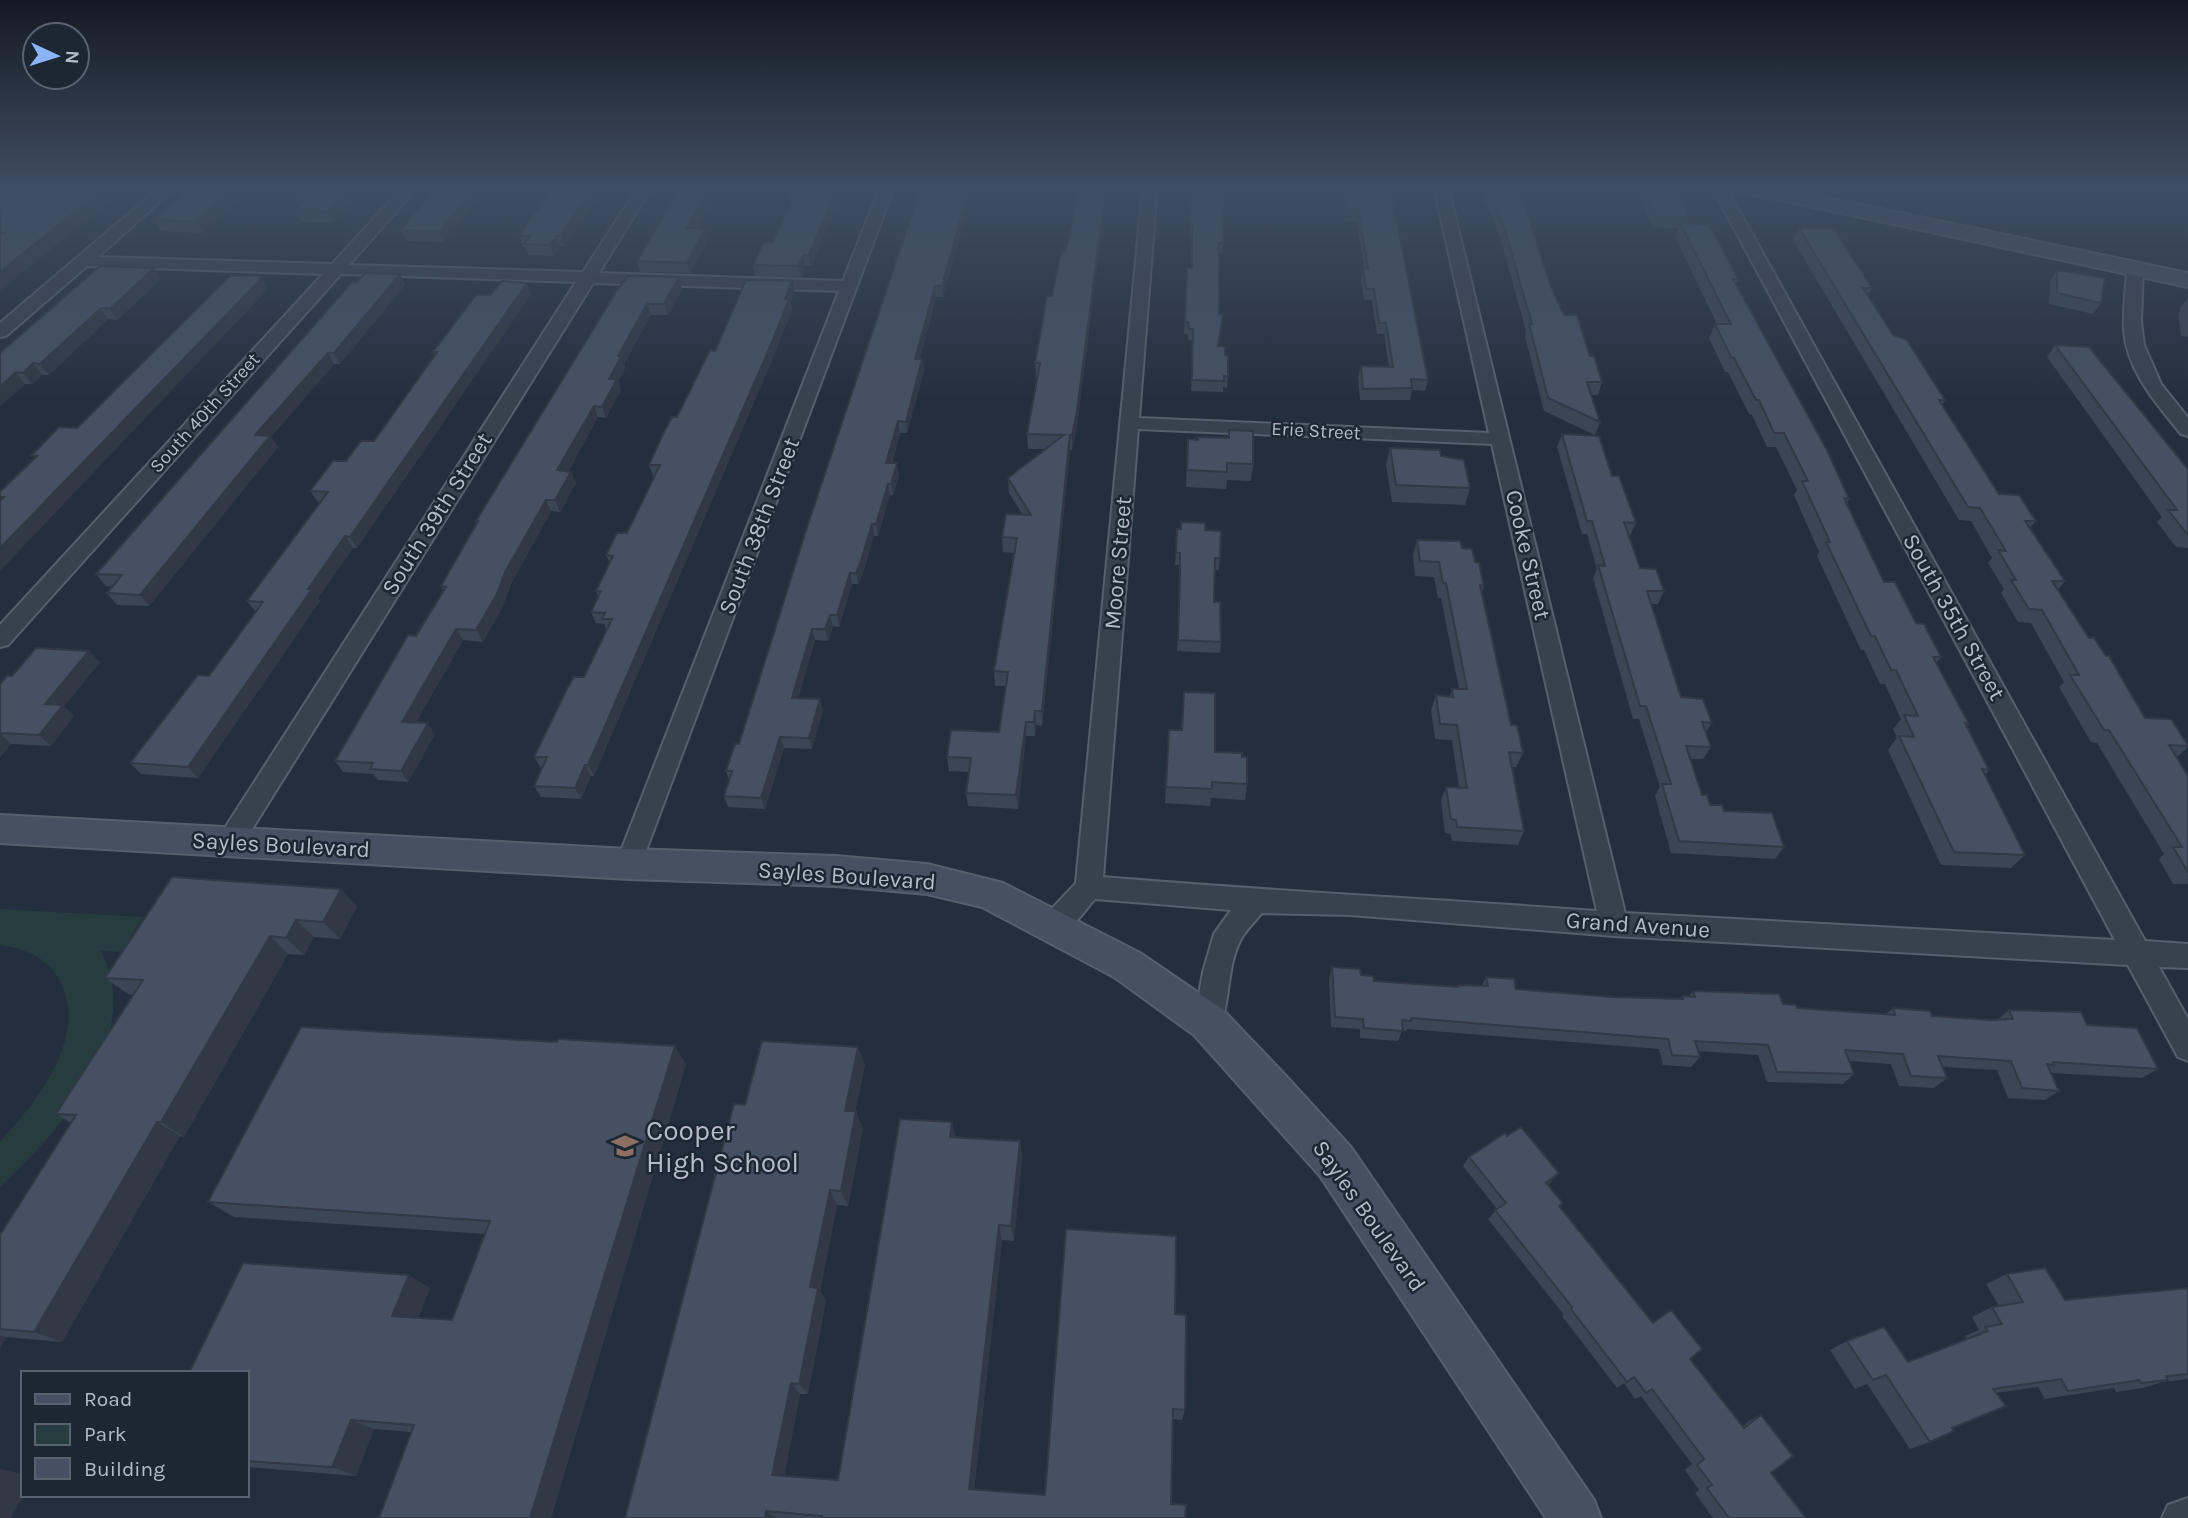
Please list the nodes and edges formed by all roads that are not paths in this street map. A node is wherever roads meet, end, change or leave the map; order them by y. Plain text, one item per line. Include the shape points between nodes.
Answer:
1 (88, 258) edge
2 (346, 258) edge
3 (599, 258) edge
4 (861, 258) edge
5 (1144, 258) edge
6 (1458, 258) edge
7 (1759, 258) edge
8 (2082, 258) edge
9 (84, 261) junction
10 (2135, 269) junction
11 (335, 270) junction
12 (586, 278) junction
13 (2188, 280) edge
14 (850, 286) junction
15 (0, 332) edge
16 (1131, 423) junction
17 (2188, 430) edge
18 (1501, 439) junction
19 (0, 639) edge
20 (0, 830) edge
21 (230, 842) junction
22 (629, 864) junction
23 (1089, 887) junction
24 (1255, 901) junction
25 (1614, 924) junction
26 (1054, 926) junction
27 (2138, 954) junction
28 (2188, 956) edge
29 (1209, 1022) junction
30 (2188, 1047) edge
31 (2188, 1517) edge
32 (1576, 1518) edge
33 (2181, 1518) edge

1 - 9 street
2 - 11 street, South 40th Street
3 - 12 street, South 39th Street
4 - 14 street, South 38th Street
5 - 16 street, Moore Street
6 - 18 street, Cooke Street
7 - 27 street, South 35th Street
8 - 10 street
9 - 11 street
9 - 15 street
10 - 13 street
10 - 17 street via 2133,330 2138,355 2148,379
11 - 12 street
11 - 19 street, South 40th Street
12 - 14 street
12 - 21 street, South 39th Street
14 - 22 street, South 38th Street
16 - 18 street, Erie Street
16 - 23 street, Moore Street
18 - 25 street, Cooke Street
20 - 21 street, Sayles Boulevard
21 - 22 street, Sayles Boulevard
22 - 26 street, Sayles Boulevard via 927,879 990,894
23 - 24 street, Grand Avenue
23 - 26 street
24 - 25 street, Grand Avenue
24 - 29 street via 1228,934
25 - 27 street, Grand Avenue
26 - 29 street, Sayles Boulevard via 1127,965
27 - 28 street, Grand Avenue
27 - 30 street, South 35th Street
29 - 32 street, Sayles Boulevard via 1335,1161
31 - 33 street

